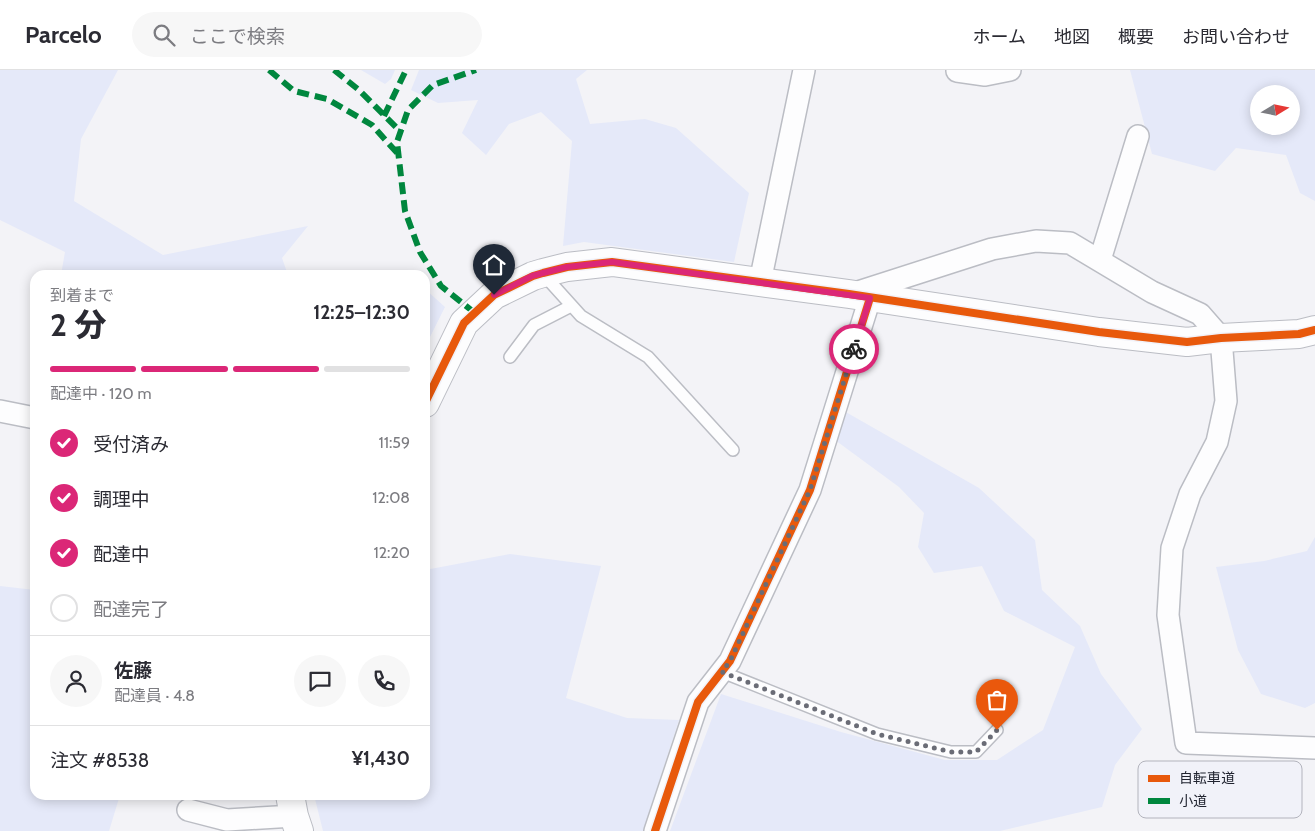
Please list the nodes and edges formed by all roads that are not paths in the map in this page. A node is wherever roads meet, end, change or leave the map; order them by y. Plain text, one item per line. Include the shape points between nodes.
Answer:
1 (804, 70) edge
2 (953, 70) edge
3 (957, 70) edge
4 (1010, 70) edge
5 (1138, 136) dead end
6 (1100, 260) junction
7 (543, 273) junction
8 (760, 282) junction
9 (860, 296) junction
10 (572, 306) junction
11 (1315, 330) edge
12 (1221, 338) junction
13 (510, 357) dead end
14 (430, 393) edge
15 (0, 411) edge
16 (30, 417) edge
17 (733, 450) dead end
18 (722, 672) junction
19 (997, 730) dead end
20 (1315, 748) edge
21 (188, 810) dead end
22 (295, 814) edge
23 (655, 831) edge

1 - 8 street
2 - 3 street
3 - 4 street via 985,75
5 - 6 street
6 - 9 street via 1070,243 1036,241 992,249
6 - 12 street via 1152,292 1200,314
7 - 8 street via 612,262
7 - 10 lane
7 - 14 street via 494,295 464,323
8 - 9 street
9 - 12 street via 1099,332 1187,342
9 - 18 street via 810,490
10 - 13 lane via 534,325
10 - 17 lane via 581,316 648,357
11 - 12 street via 1299,334
12 - 20 street via 1226,401 1217,442 1190,494 1172,548 1168,615 1186,743
15 - 16 street
18 - 19 lane via 877,734 951,752 976,752
18 - 23 street via 698,702
21 - 22 street via 227,820

